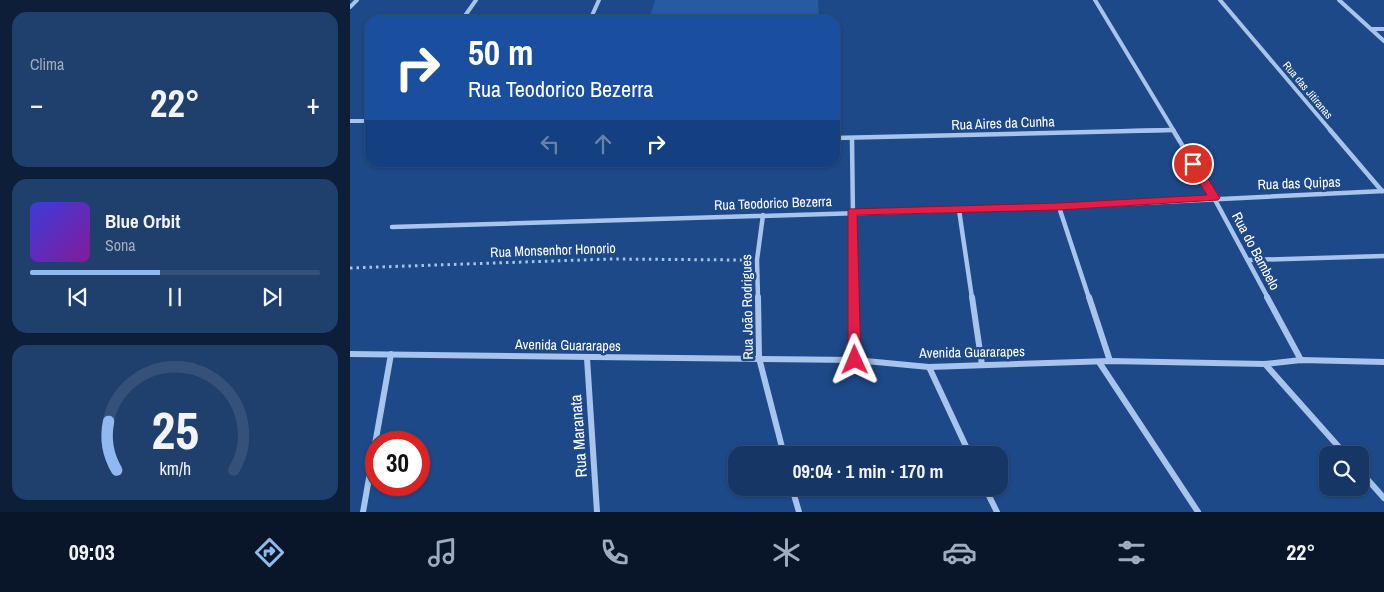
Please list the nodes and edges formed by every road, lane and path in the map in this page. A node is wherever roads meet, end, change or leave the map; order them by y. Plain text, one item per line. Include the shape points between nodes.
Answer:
1 (357, 0) edge
2 (476, 0) edge
3 (599, 0) edge
4 (1095, 0) edge
5 (1220, 0) edge
6 (1339, 0) edge
7 (350, 7) edge
8 (466, 15) edge
9 (592, 15) edge
10 (1371, 29) junction
11 (1384, 29) edge
12 (1384, 41) edge
13 (365, 120) edge
14 (350, 121) edge
15 (1172, 130) junction
16 (840, 138) edge
17 (852, 139) junction
18 (1383, 191) edge
19 (1214, 198) junction
20 (1059, 206) junction
21 (959, 210) junction
22 (851, 212) junction
23 (763, 215) junction
24 (392, 227) dead end
25 (1384, 256) edge
26 (756, 260) junction
27 (1248, 260) junction
28 (350, 268) edge
29 (350, 354) edge
30 (391, 354) junction
31 (587, 358) junction
32 (759, 358) junction
33 (855, 360) junction
34 (1301, 360) junction
35 (1110, 361) junction
36 (1099, 362) junction
37 (1384, 362) edge
38 (1265, 364) junction
39 (982, 366) junction
40 (929, 367) junction
41 (782, 446) edge
42 (966, 446) edge
43 (1338, 446) edge
44 (1369, 481) edge
45 (794, 496) edge
46 (989, 496) edge
47 (1384, 498) edge
48 (363, 512) edge
49 (597, 512) edge
50 (799, 512) edge
51 (997, 512) edge
52 (1198, 512) edge

1 - 7 street
2 - 8 street
3 - 9 street
4 - 15 street, Rua do Bambelo
5 - 18 street, Rua das Jitiranas
6 - 10 street
10 - 11 street
10 - 12 street
13 - 14 street
15 - 17 street, Rua Aires da Cunha
15 - 19 street, Rua do Bambelo
16 - 17 street, Rua Aires da Cunha
17 - 22 street
18 - 19 street, Rua das Quipas
19 - 20 street, Rua Teodorico Bezerra
19 - 27 street, Rua do Bambelo
20 - 21 street, Rua Teodorico Bezerra
20 - 35 street
21 - 22 street, Rua Teodorico Bezerra
21 - 39 street
22 - 23 street, Rua Teodorico Bezerra
22 - 33 street
23 - 24 street, Rua Teodorico Bezerra
23 - 26 street, Rua João Rodrigues
25 - 27 street
26 - 28 path, Rua Monsenhor Honorio via 610,259
26 - 32 street, Rua João Rodrigues
27 - 34 street, Rua do Bambelo
29 - 30 street, Avenida Guararapes
30 - 31 street, Avenida Guararapes
30 - 48 street
31 - 32 street, Avenida Guararapes
31 - 49 street, Rua Maranata
32 - 33 street, Avenida Guararapes
32 - 41 street, Rua João Rodrigues
33 - 40 street, Avenida Guararapes
34 - 37 street, Avenida Guararapes
34 - 38 street, Avenida Guararapes
35 - 36 street, Avenida Guararapes
35 - 38 street, Avenida Guararapes
36 - 39 street, Avenida Guararapes
36 - 52 street
38 - 43 street
39 - 40 street, Avenida Guararapes
40 - 42 street
44 - 47 street
45 - 50 street
46 - 51 street

